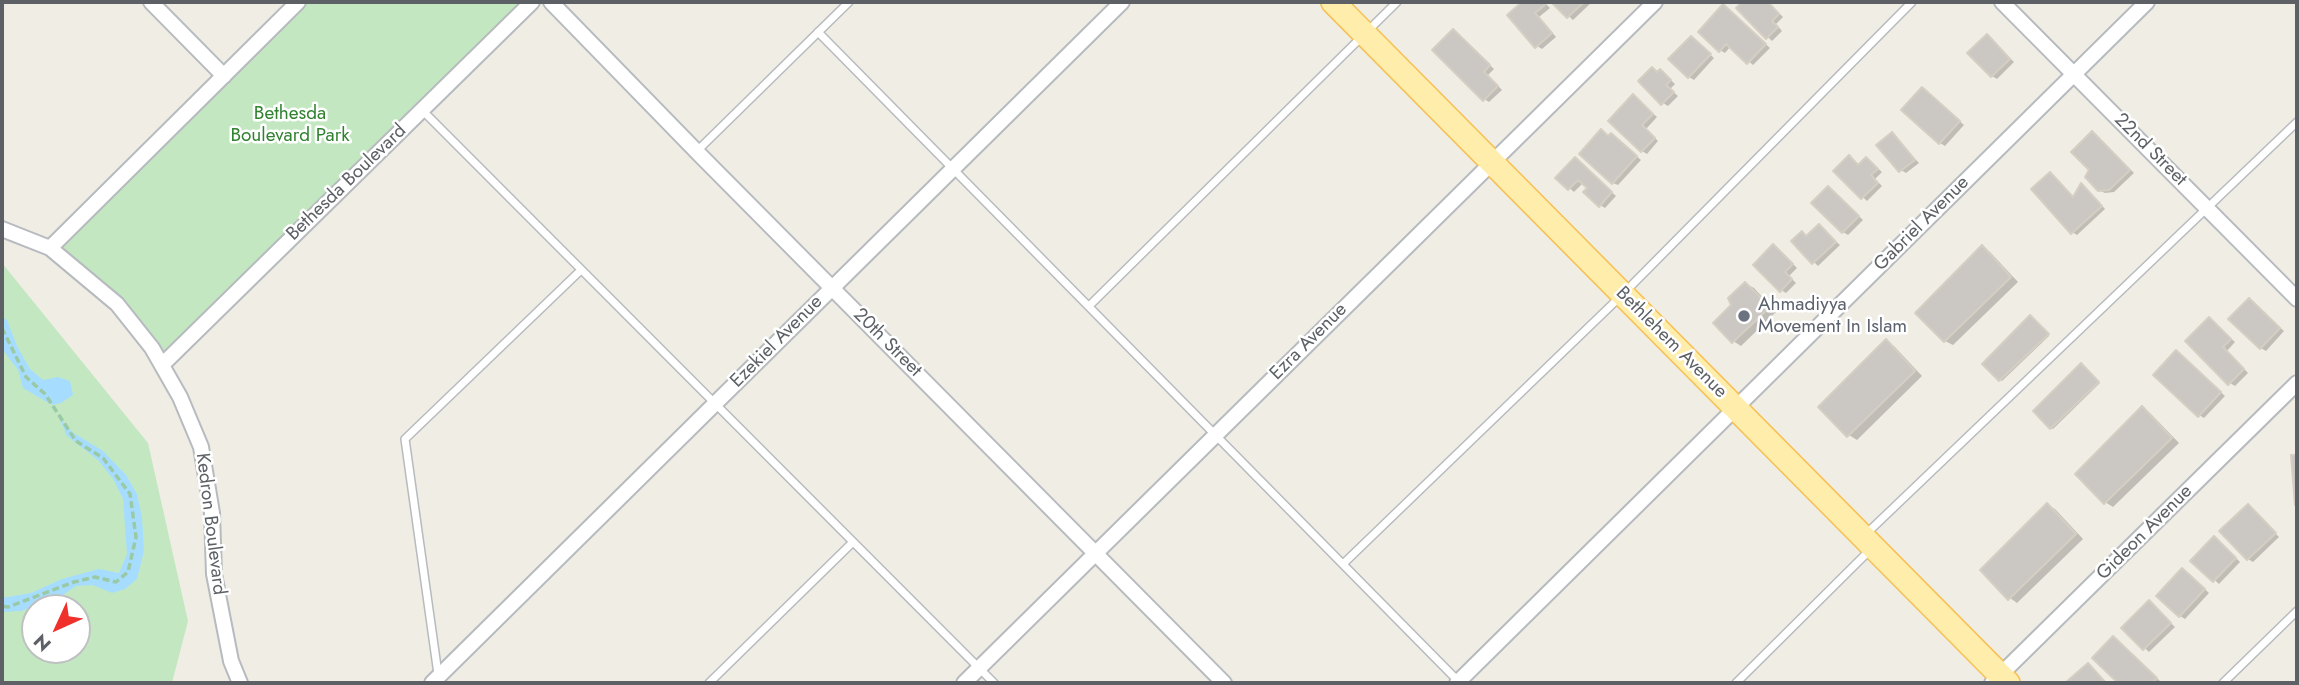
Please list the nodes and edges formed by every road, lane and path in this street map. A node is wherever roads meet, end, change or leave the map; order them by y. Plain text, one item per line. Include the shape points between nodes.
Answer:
1 (150, 2) edge
2 (298, 2) edge
3 (532, 2) edge
4 (551, 2) edge
5 (849, 2) edge
6 (1122, 2) edge
7 (1333, 2) edge
8 (1397, 2) edge
9 (1655, 2) edge
10 (1912, 2) edge
11 (2002, 2) edge
12 (2147, 2) edge
13 (818, 32) junction
14 (1365, 34) junction
15 (2074, 74) junction
16 (223, 76) junction
17 (422, 110) junction
18 (2297, 121) edge
19 (696, 151) junction
20 (1492, 162) junction
21 (953, 169) junction
22 (2208, 209) junction
23 (2, 229) edge
24 (50, 248) junction
25 (581, 270) junction
26 (832, 288) junction
27 (1623, 294) junction
28 (2297, 299) edge
29 (1089, 306) junction
30 (2, 328) edge
31 (162, 365) junction
32 (2297, 383) edge
33 (715, 404) junction
34 (1735, 408) junction
35 (1216, 435) junction
36 (853, 542) junction
37 (1868, 542) junction
38 (1096, 554) junction
39 (1343, 564) junction
40 (2, 606) edge
41 (2297, 611) edge
42 (979, 669) junction
43 (436, 680) edge
44 (2000, 681) edge
45 (1459, 682) edge
46 (240, 683) edge
47 (709, 683) edge
48 (964, 683) edge
49 (994, 683) edge
50 (1224, 683) edge
51 (1736, 683) edge
52 (2223, 683) edge

1 - 16 street
2 - 16 street
3 - 17 street, Bethesda Boulevard
4 - 19 street, 20th Street
5 - 13 lane
6 - 21 street, Ezekiel Avenue
7 - 14 main road, Bethlehem Avenue
8 - 14 lane
9 - 20 street, Ezra Avenue
10 - 27 lane
11 - 15 street, 22nd Street
12 - 15 street, Gabriel Avenue
13 - 19 lane
13 - 21 lane
14 - 20 main road, Bethlehem Avenue
14 - 29 lane
15 - 22 street, 22nd Street
15 - 34 street, Gabriel Avenue
16 - 24 street
17 - 25 lane
17 - 31 street, Bethesda Boulevard
18 - 22 lane
19 - 26 street, 20th Street
20 - 27 main road, Bethlehem Avenue
20 - 35 street, Ezra Avenue
21 - 26 street, Ezekiel Avenue
21 - 29 lane
22 - 28 street, 22nd Street
22 - 37 lane
23 - 24 street, Kedron Boulevard
24 - 31 street, Kedron Boulevard via 117,304
25 - 33 lane
25 - 43 lane via 405,439
26 - 33 street, Ezekiel Avenue
26 - 38 street, 20th Street
27 - 34 main road, Bethlehem Avenue
27 - 39 lane
29 - 35 lane
30 - 40 path via 26,377 45,394 76,441 103,458 130,494 136,537 128,572 116,582 95,577
31 - 46 street, Kedron Boulevard via 201,447 212,513 214,574 230,661
32 - 44 street, Gideon Avenue
33 - 36 lane
33 - 43 street, Ezekiel Avenue
34 - 37 main road, Bethlehem Avenue
34 - 45 street, Gabriel Avenue
35 - 38 street, Ezra Avenue
35 - 39 lane
36 - 42 lane
36 - 47 lane
37 - 44 main road, Bethlehem Avenue
37 - 51 lane
38 - 42 street, Ezra Avenue
38 - 50 street, 20th Street
39 - 45 lane
41 - 52 lane
42 - 48 street, Ezra Avenue
42 - 49 lane

